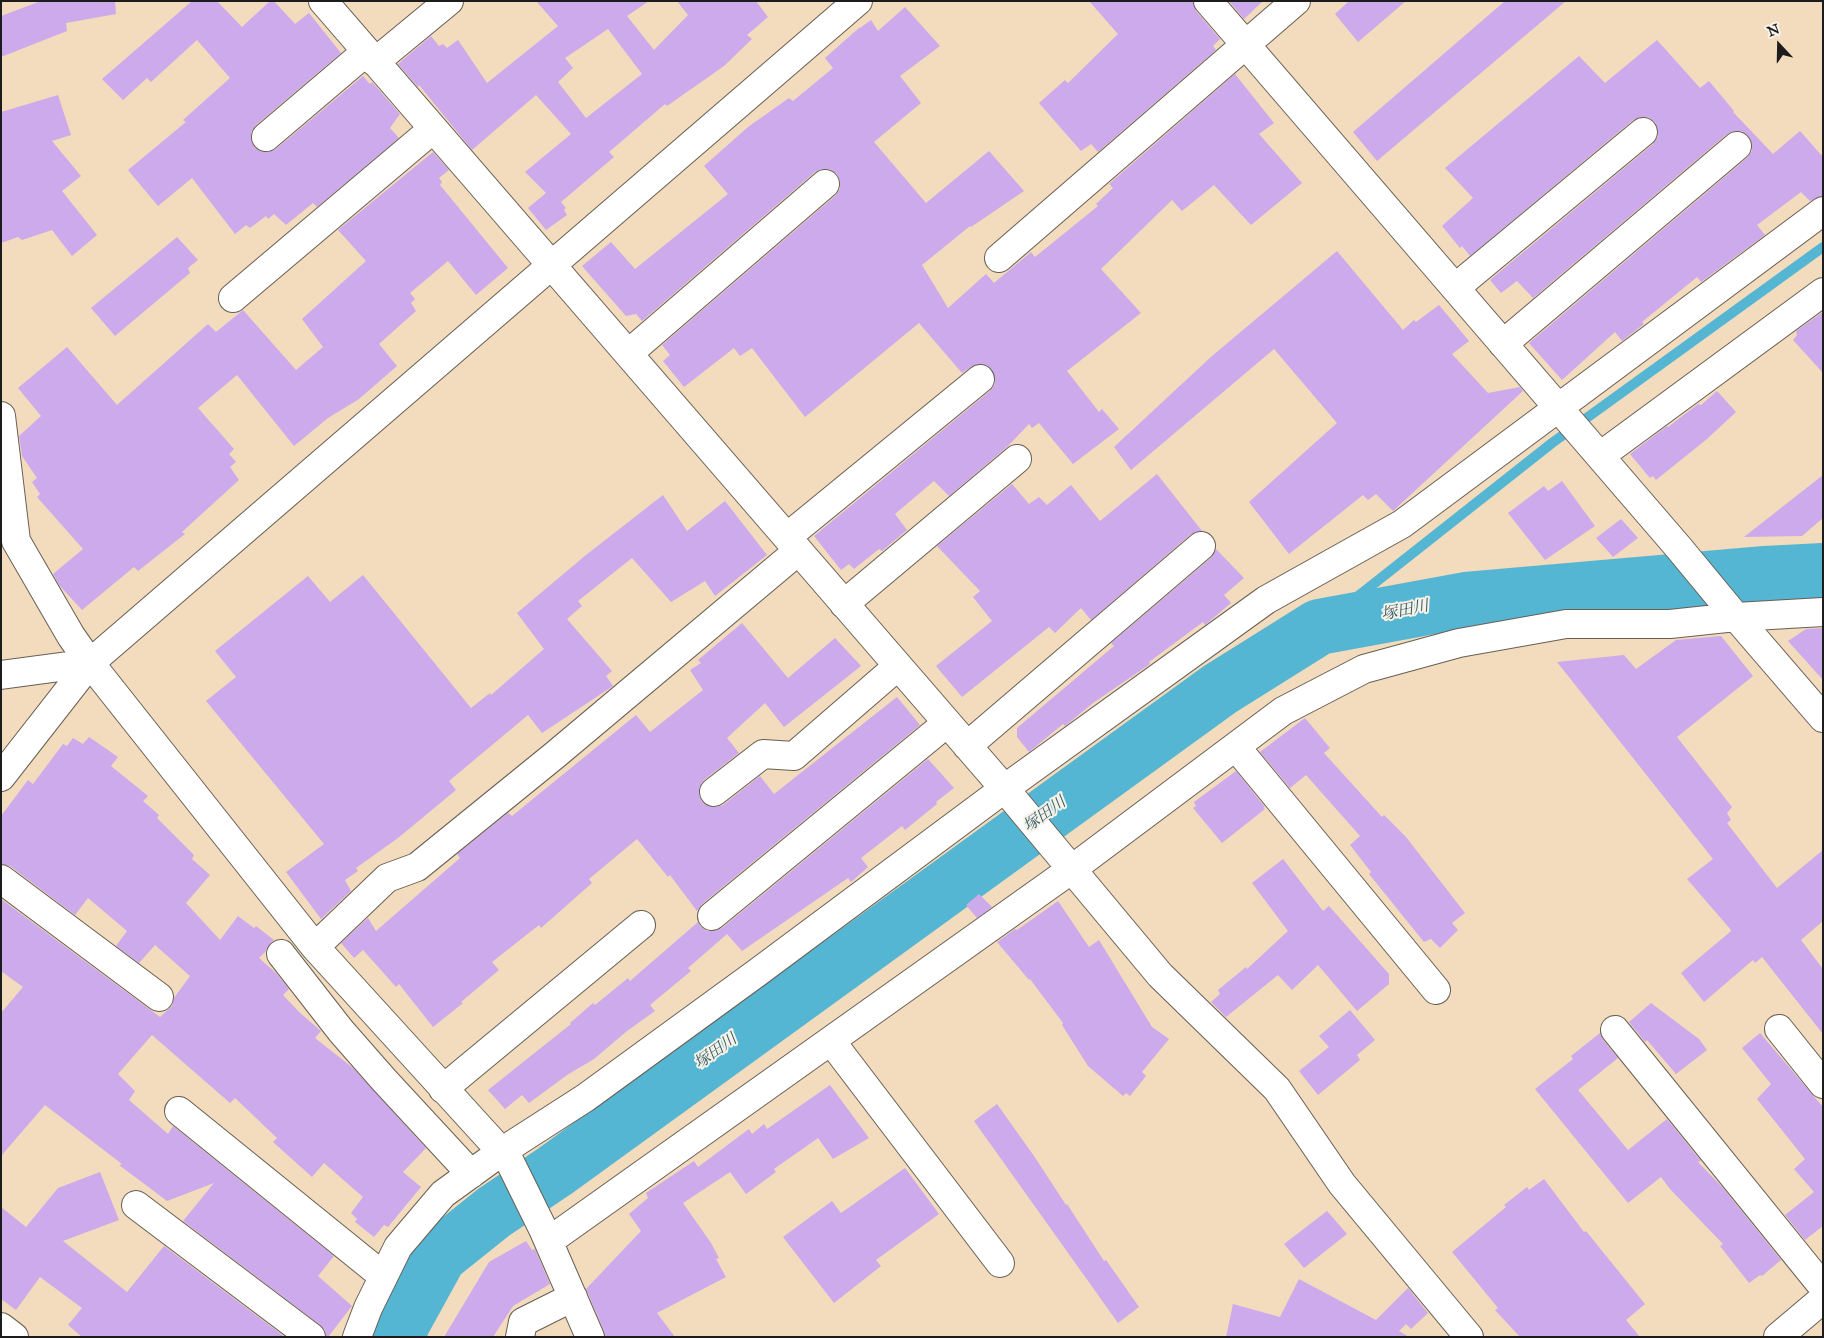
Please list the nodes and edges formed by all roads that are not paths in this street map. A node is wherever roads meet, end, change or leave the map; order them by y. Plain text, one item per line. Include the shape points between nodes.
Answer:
1 (323, 1) edge
2 (449, 1) edge
3 (858, 1) edge
4 (1208, 1) edge
5 (1296, 1) edge
6 (1247, 44) junction
7 (371, 57) junction
8 (433, 129) junction
9 (1643, 132) dead end
10 (266, 137) dead end
11 (1737, 146) dead end
12 (825, 184) dead end
13 (1823, 212) edge
14 (999, 258) dead end
15 (552, 264) junction
16 (1455, 288) junction
17 (1823, 292) edge
18 (233, 298) dead end
19 (1503, 344) junction
20 (629, 353) junction
21 (980, 379) dead end
22 (1558, 408) junction
23 (1, 416) edge
24 (1600, 456) junction
25 (1017, 459) dead end
26 (792, 544) junction
27 (1201, 546) dead end
28 (844, 604) junction
29 (1729, 609) junction
30 (1823, 612) edge
31 (90, 663) junction
32 (898, 666) junction
33 (1, 675) edge
34 (1823, 718) edge
35 (947, 723) junction
36 (967, 746) junction
37 (1236, 747) junction
38 (1, 777) edge
39 (1006, 791) junction
40 (714, 792) dead end
41 (1067, 864) junction
42 (1, 878) edge
43 (712, 916) dead end
44 (641, 925) dead end
45 (314, 947) junction
46 (281, 954) dead end
47 (1436, 990) dead end
48 (159, 997) dead end
49 (1779, 1029) dead end
50 (1615, 1030) dead end
51 (831, 1040) junction
52 (1823, 1084) edge
53 (443, 1088) junction
54 (179, 1111) dead end
55 (505, 1156) junction
56 (471, 1174) junction
57 (136, 1205) dead end
58 (546, 1235) junction
59 (1000, 1263) dead end
60 (384, 1276) junction
61 (1823, 1287) edge
62 (573, 1298) junction
63 (1823, 1299) edge
64 (1, 1327) edge
65 (14, 1337) edge
66 (311, 1337) edge
67 (357, 1337) edge
68 (520, 1337) edge
69 (590, 1337) edge
70 (1469, 1337) edge
71 (1778, 1337) edge

1 - 7 street
2 - 7 street
3 - 15 street
4 - 6 street
5 - 6 street
6 - 14 street
6 - 16 street
7 - 8 street
7 - 10 street
8 - 15 street
8 - 18 street
9 - 16 street
11 - 19 street
12 - 20 street
13 - 22 street
15 - 20 street
15 - 31 street
16 - 19 street
17 - 24 street
19 - 22 street
20 - 26 street
21 - 26 street
22 - 24 street
22 - 39 street via 1402,524 1266,600
23 - 31 street via 16,540
24 - 29 street
25 - 28 street
26 - 28 street
26 - 45 street via 555,756 417,866 387,878
27 - 36 street
28 - 32 street
29 - 30 street
29 - 34 street
29 - 37 street via 1670,624 1566,624 1459,643 1364,669 1283,711
31 - 33 street
31 - 38 street
31 - 45 street
32 - 35 street
32 - 40 street via 794,756 763,754
35 - 36 street
35 - 43 street
36 - 39 street
37 - 41 street
37 - 47 street
39 - 41 street
39 - 55 street
41 - 51 street
41 - 70 street via 1160,975 1277,1089 1342,1184
42 - 48 street
44 - 53 street
45 - 53 street
46 - 56 street via 341,1031
49 - 52 street
50 - 61 street
51 - 58 street
51 - 59 street
53 - 55 street
54 - 60 street
55 - 56 street
55 - 58 street
56 - 60 street via 443,1194 398,1247
57 - 66 street
58 - 62 street
60 - 67 street
62 - 68 street via 523,1322
62 - 69 street
63 - 71 street
64 - 65 street

